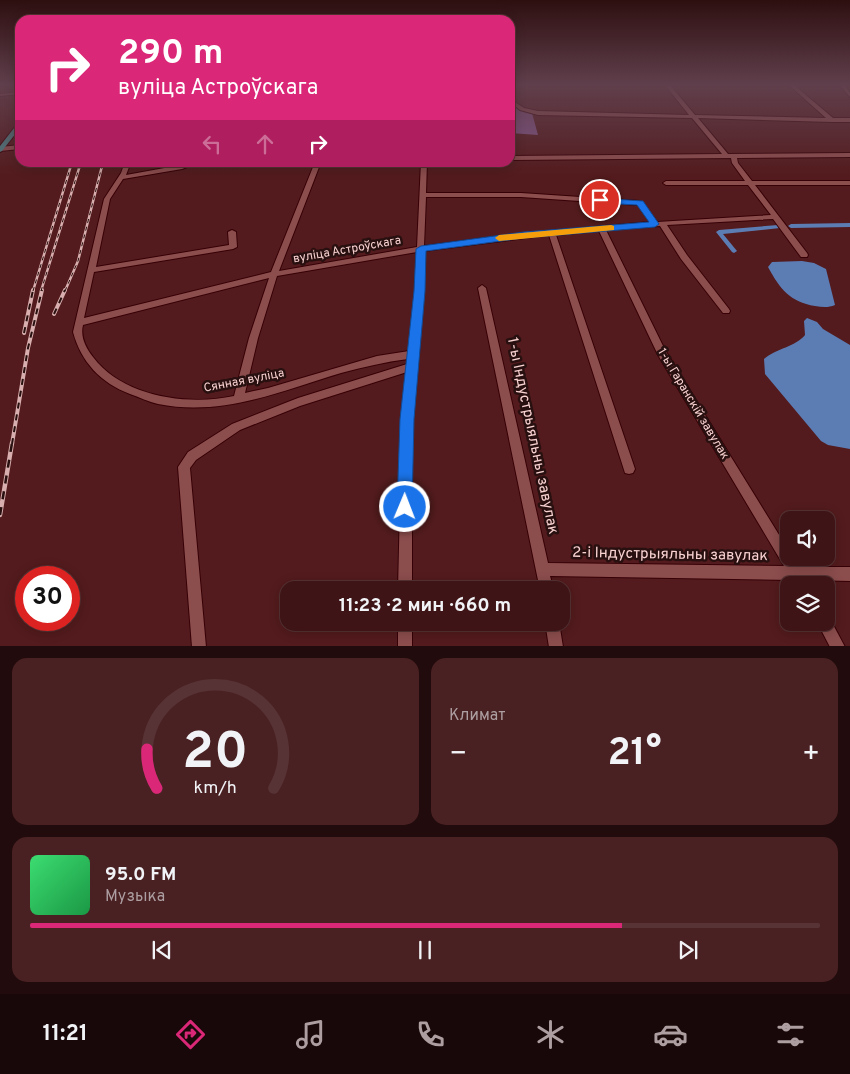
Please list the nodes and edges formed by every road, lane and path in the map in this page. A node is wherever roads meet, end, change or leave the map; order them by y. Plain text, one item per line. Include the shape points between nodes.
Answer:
1 (650, 115) edge
2 (826, 115) edge
3 (694, 116) junction
4 (832, 120) junction
5 (850, 120) edge
6 (15, 130) edge
7 (15, 148) edge
8 (0, 149) edge
9 (730, 155) junction
10 (850, 155) edge
11 (515, 158) edge
12 (127, 167) edge
13 (182, 167) edge
14 (316, 167) edge
15 (424, 167) edge
16 (124, 177) junction
17 (666, 183) dead end
18 (750, 183) junction
19 (850, 183) edge
20 (423, 195) junction
21 (774, 217) junction
22 (659, 224) junction
23 (602, 229) junction
24 (232, 232) dead end
25 (552, 233) junction
26 (421, 249) junction
27 (804, 255) dead end
28 (92, 270) junction
29 (275, 274) junction
30 (482, 288) dead end
31 (726, 311) dead end
32 (78, 323) junction
33 (413, 360) junction
34 (239, 398) junction
35 (629, 469) dead end
36 (544, 569) junction
37 (850, 574) edge
38 (797, 576) edge
39 (830, 576) edge
40 (780, 578) edge
41 (405, 581) edge
42 (546, 581) edge
43 (405, 631) edge
44 (554, 631) edge
45 (829, 631) edge
46 (199, 646) edge
47 (405, 646) edge
48 (556, 646) edge
49 (838, 646) edge

1 - 3 street
2 - 4 street
3 - 4 street
3 - 9 street
4 - 5 street
6 - 8 main road
7 - 8 street
9 - 10 street
9 - 11 street
9 - 18 street
12 - 16 street, Сянная вуліца
13 - 16 street
14 - 29 street
15 - 20 street
16 - 28 street, Сянная вуліца via 113,187 107,199
17 - 18 street
18 - 19 street
18 - 21 street
20 - 22 street via 521,195 640,203
20 - 26 street
21 - 22 street, вуліца Астроўскага
21 - 27 street
22 - 23 street, вуліца Астроўскага
22 - 31 street
23 - 25 street, вуліца Астроўскага
23 - 38 street, 1-ы Гаранскій завулак via 661,352
24 - 28 street via 233,247
25 - 26 street, вуліца Астроўскага
25 - 35 street
26 - 29 street, вуліца Астроўскага
26 - 33 street
28 - 32 street, Сянная вуліца
29 - 32 street, вуліца Астроўскага
29 - 34 street via 249,352
30 - 36 street, 1-ы Індустрыяльны завулак
32 - 34 street, Сянная вуліца via 80,344 90,361 102,373 130,390 174,404 210,404
33 - 34 street, Сянная вуліца via 390,356 277,391
33 - 41 street via 406,437
33 - 46 street via 236,427 186,462
36 - 40 street, 2-і Індустрыяльны завулак
36 - 42 street, 1-ы Індустрыяльны завулак
37 - 39 street
43 - 47 street
44 - 48 street
45 - 49 street

